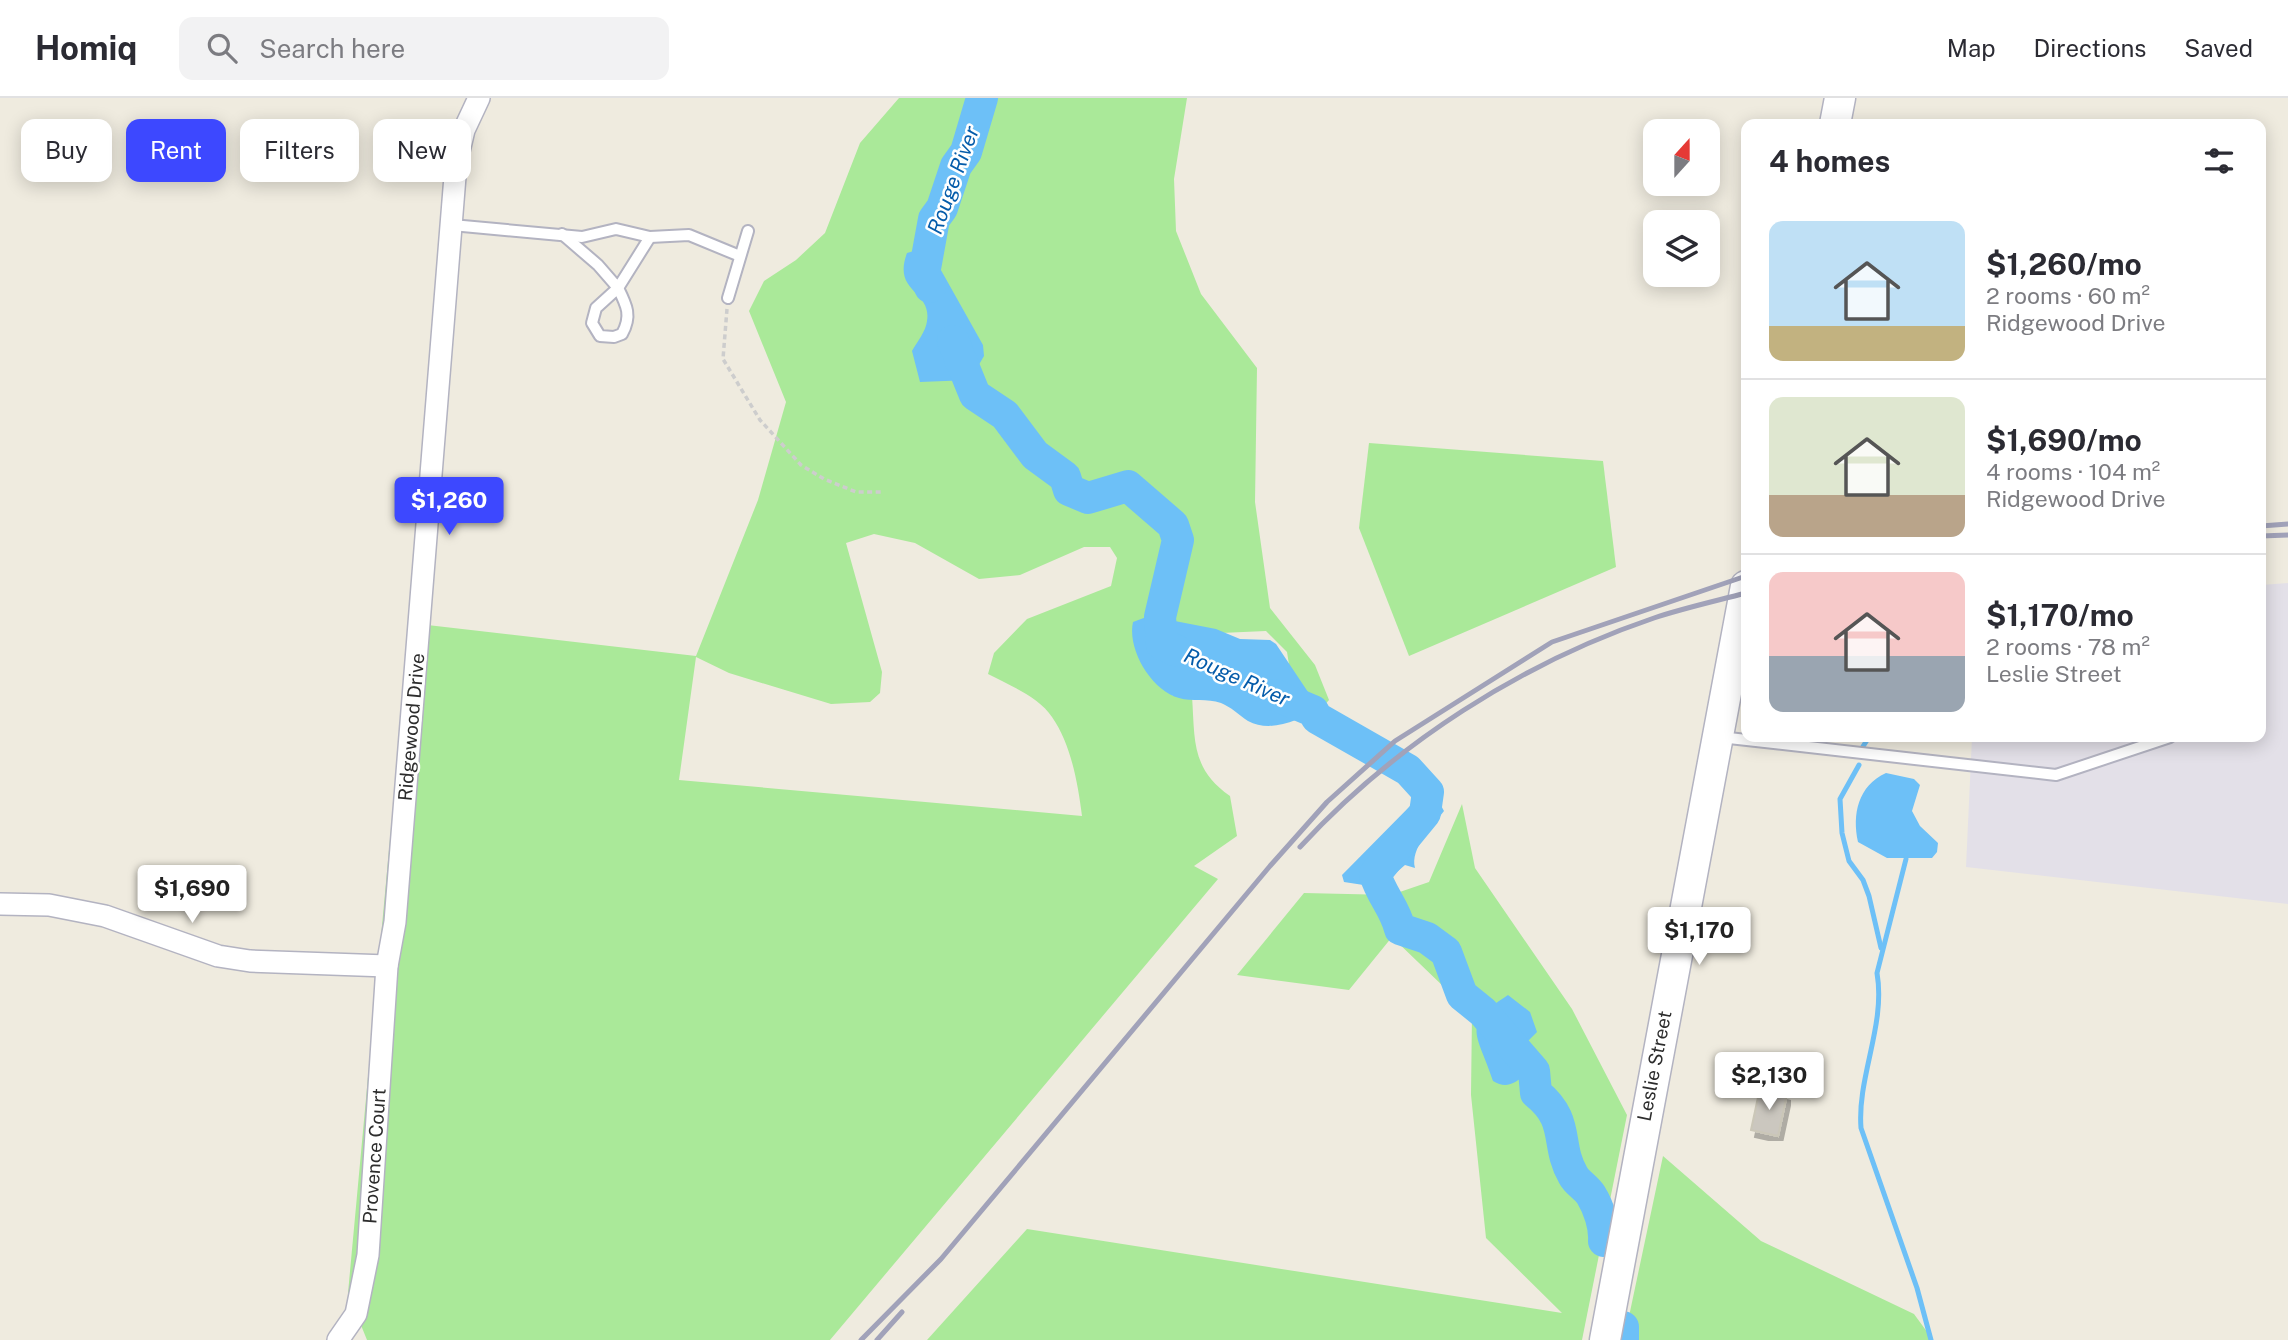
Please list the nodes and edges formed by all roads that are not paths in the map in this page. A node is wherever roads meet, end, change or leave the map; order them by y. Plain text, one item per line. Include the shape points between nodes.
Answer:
1 (480, 98) edge
2 (1840, 98) edge
3 (1836, 119) edge
4 (452, 225) junction
5 (748, 231) dead end
6 (562, 234) junction
7 (650, 237) junction
8 (740, 256) junction
9 (618, 288) junction
10 (728, 298) road end
11 (1741, 612) edge
12 (1717, 737) junction
13 (1741, 740) edge
14 (1762, 742) edge
15 (2155, 742) edge
16 (0, 904) edge
17 (387, 966) junction
18 (338, 1340) edge
19 (1605, 1340) edge

1 - 4 street, Ridgewood Drive via 464,130 456,164
2 - 3 street
4 - 6 lane
4 - 17 street, Ridgewood Drive via 395,922
5 - 8 lane
6 - 7 lane via 582,237 616,229
6 - 9 lane
7 - 8 lane via 689,235
7 - 9 lane
8 - 10 lane
9 - 9 lane via 596,308 592,323 600,336 622,334 628,323 629,308
11 - 12 street, Leslie Street
12 - 13 lane
12 - 19 street, Leslie Street
14 - 15 lane via 2056,775
16 - 17 street via 49,905 105,916 218,956
17 - 18 street, Provence Court via 368,1255 356,1314

